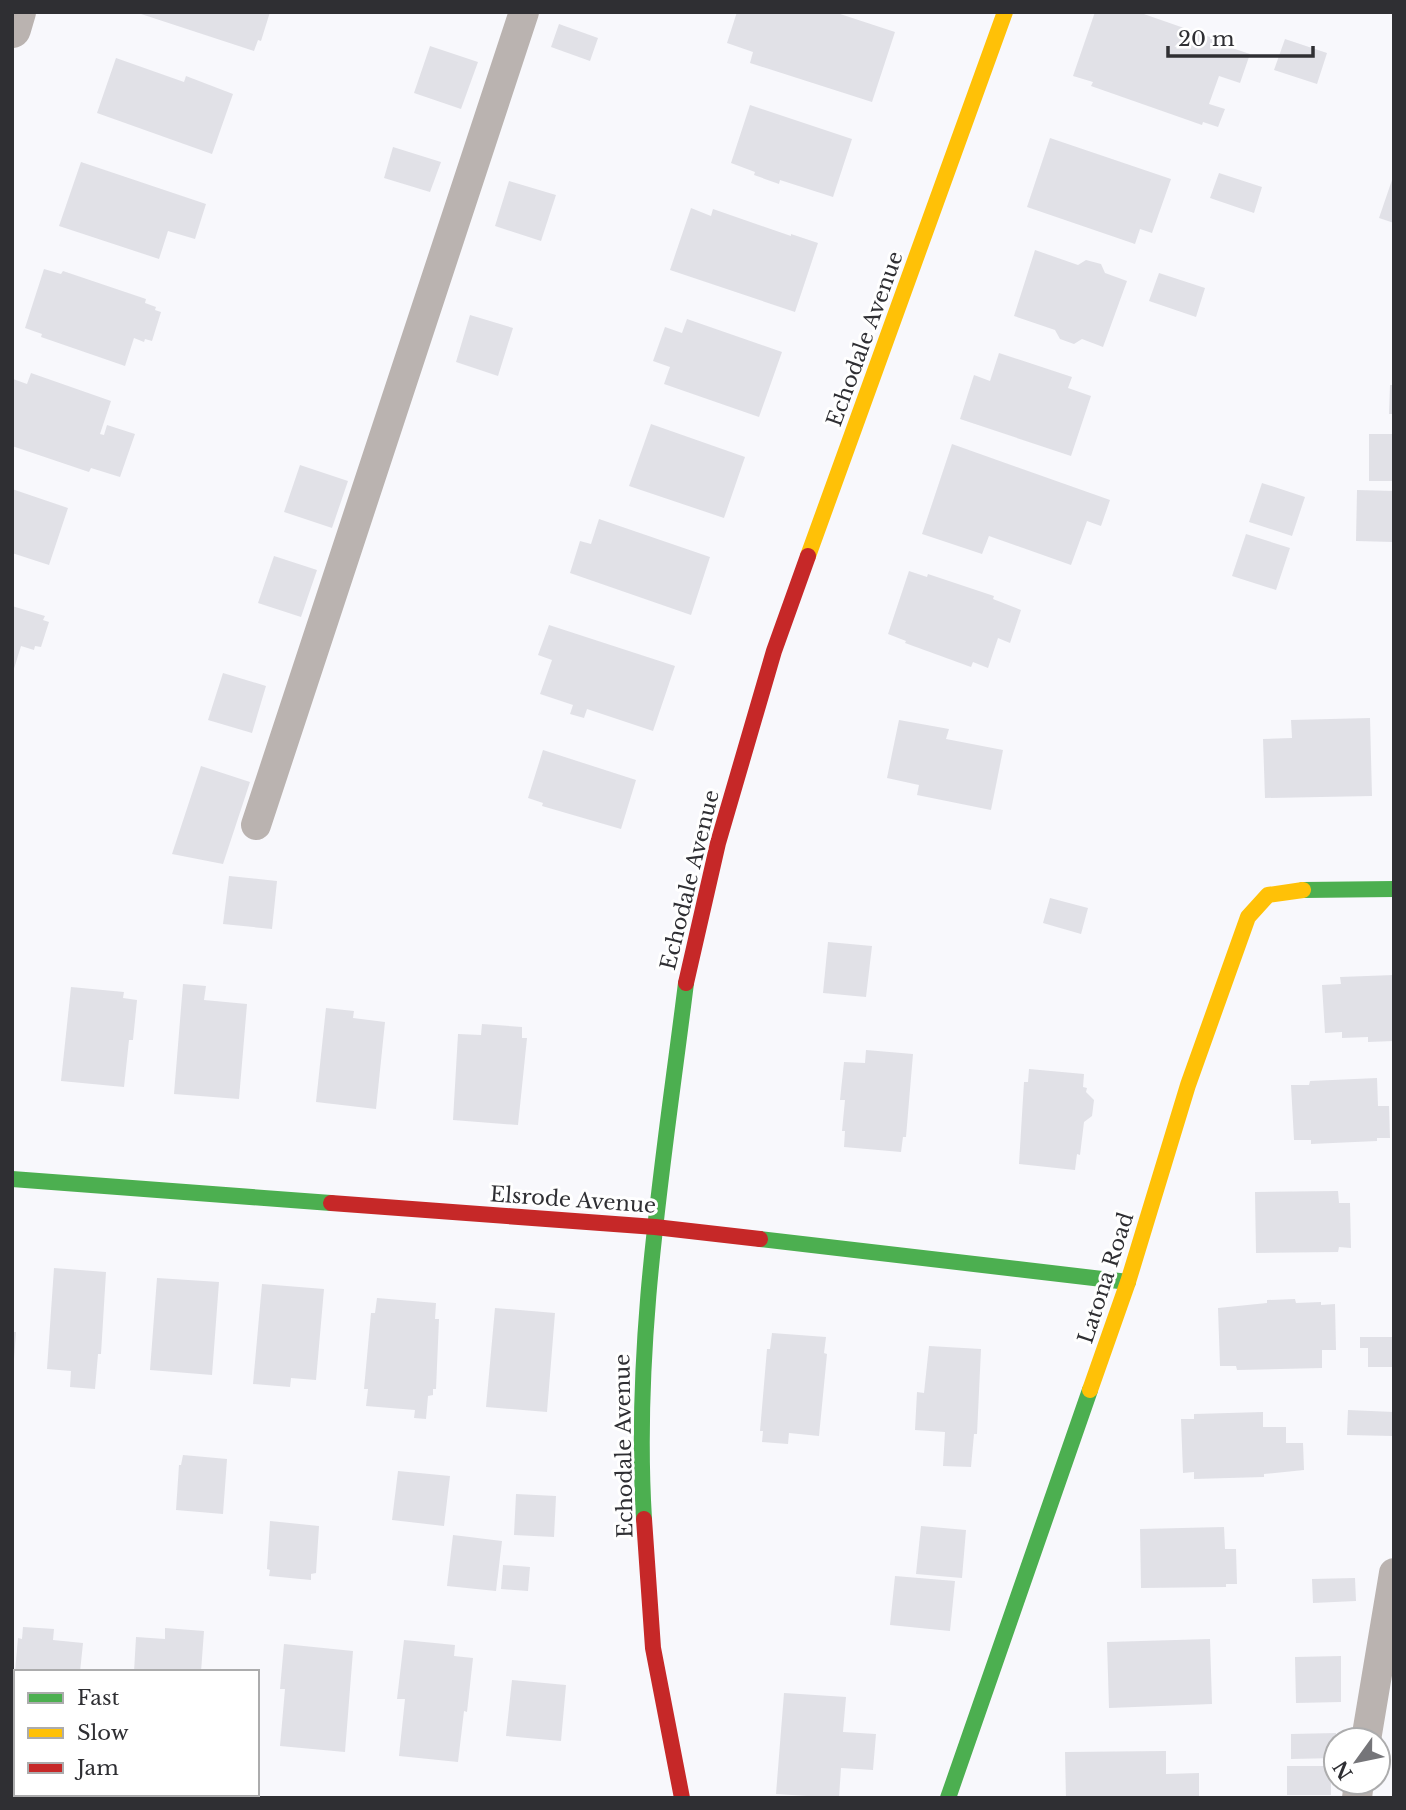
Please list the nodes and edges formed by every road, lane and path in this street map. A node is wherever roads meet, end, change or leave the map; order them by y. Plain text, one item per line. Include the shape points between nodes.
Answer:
1 (17, 12) edge
2 (524, 12) edge
3 (1005, 12) edge
4 (12, 29) edge
5 (256, 825) dead end
6 (1394, 889) edge
7 (12, 1179) edge
8 (655, 1227) junction
9 (1128, 1282) junction
10 (1394, 1573) edge
11 (1368, 1726) edge
12 (682, 1798) edge
13 (948, 1798) edge

1 - 4 street
2 - 5 lane
3 - 8 street, Echodale Avenue via 774,651 722,830 687,979
6 - 9 street, Latona Road via 1296,890 1268,895 1248,917 1188,1085
7 - 8 street, Elsrode Avenue
8 - 9 street, Elsrode Avenue
8 - 12 street, Echodale Avenue via 643,1343 641,1467 653,1648
9 - 13 street, Latona Road
10 - 11 lane

